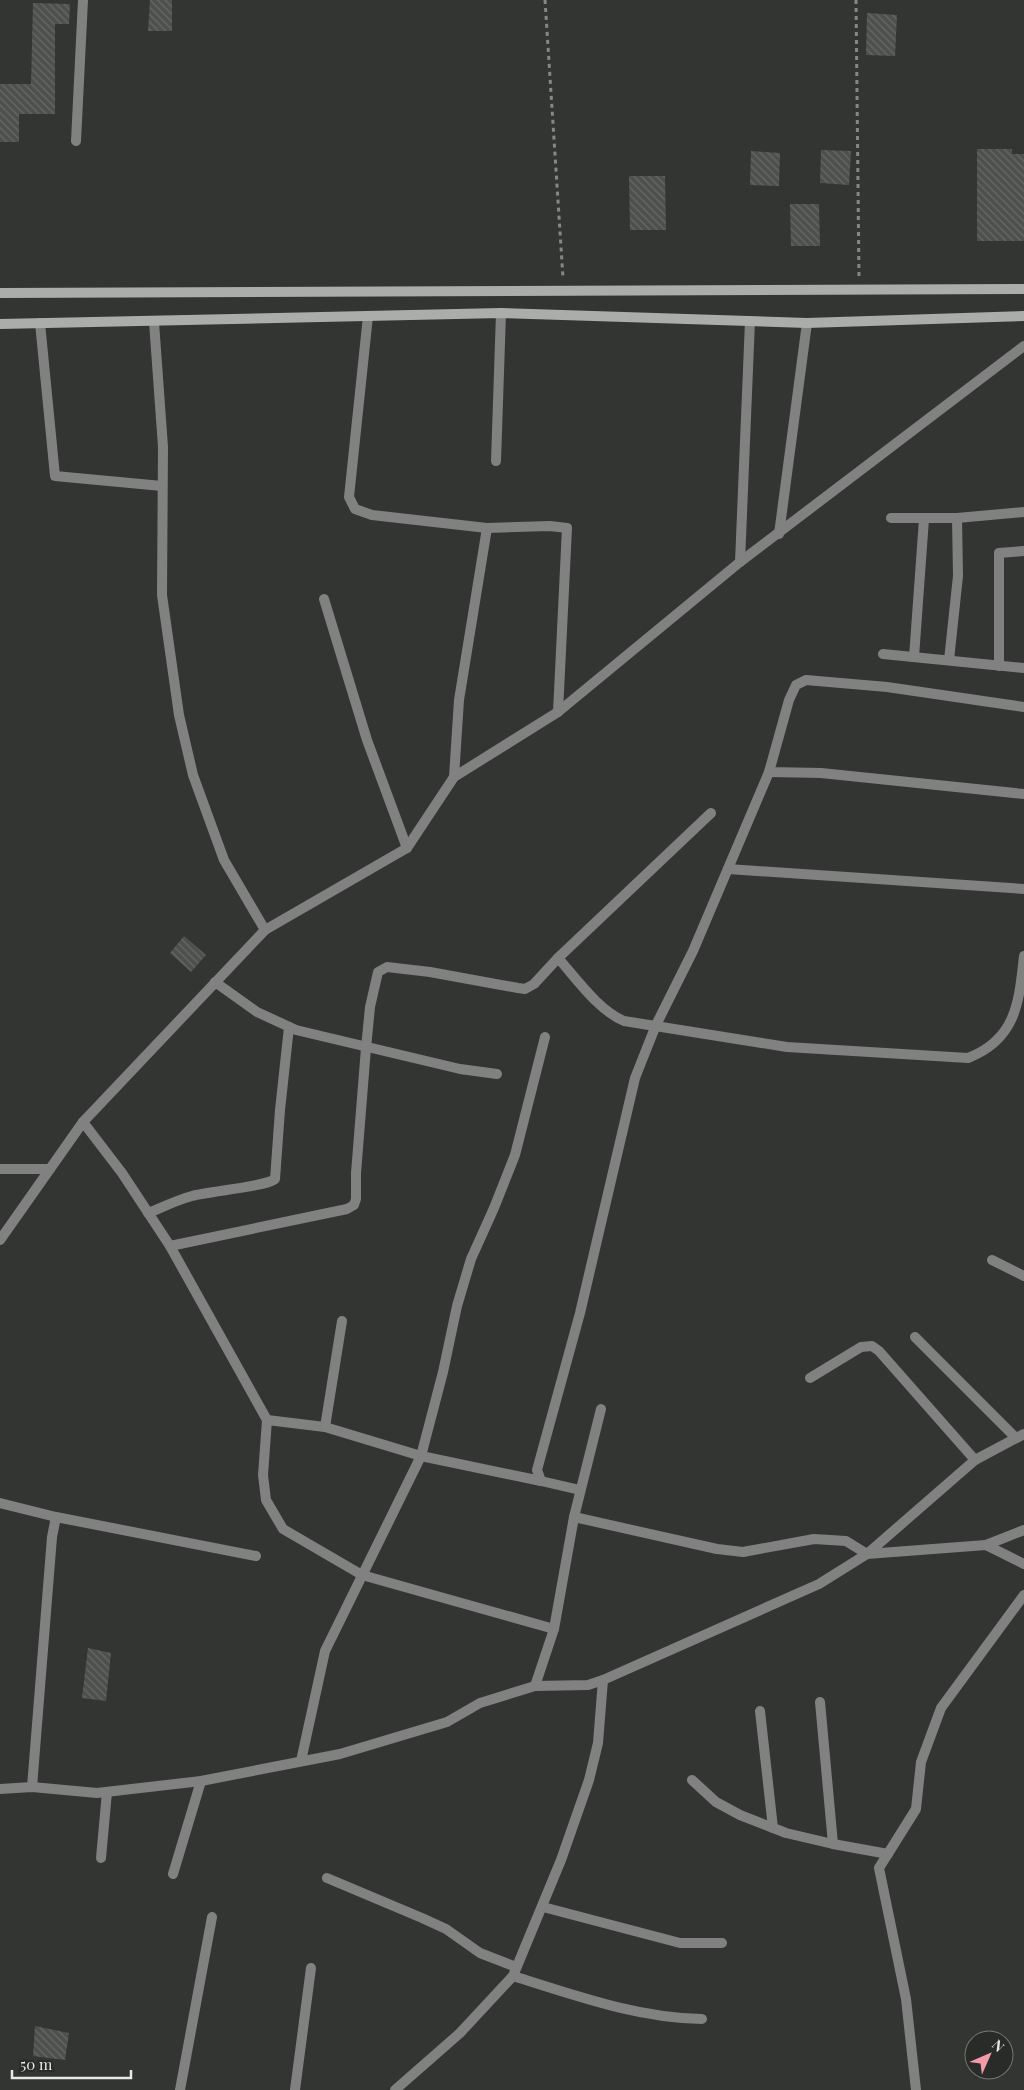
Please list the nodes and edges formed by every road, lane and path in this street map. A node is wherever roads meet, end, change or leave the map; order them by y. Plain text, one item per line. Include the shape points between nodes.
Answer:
1 (83, 0) edge
2 (545, 0) edge
3 (856, 0) edge
4 (76, 141) dead end
5 (1024, 289) edge
6 (859, 290) junction
7 (564, 291) junction
8 (0, 294) edge
9 (501, 313) junction
10 (368, 316) junction
11 (1024, 316) edge
12 (154, 322) junction
13 (750, 322) junction
14 (40, 323) junction
15 (807, 323) junction
16 (0, 324) edge
17 (1024, 346) edge
18 (496, 461) dead end
19 (162, 486) junction
20 (1024, 512) edge
21 (891, 518) dead end
22 (957, 518) junction
23 (924, 519) junction
24 (488, 528) junction
25 (778, 534) junction
26 (1024, 551) edge
27 (740, 562) junction
28 (324, 599) dead end
29 (883, 654) dead end
30 (914, 657) junction
31 (949, 660) junction
32 (999, 666) junction
33 (1024, 668) edge
34 (1024, 707) edge
35 (558, 712) junction
36 (769, 772) junction
37 (454, 777) junction
38 (1024, 794) edge
39 (711, 813) dead end
40 (407, 848) junction
41 (728, 869) junction
42 (1024, 889) edge
43 (265, 930) junction
44 (1024, 956) edge
45 (558, 958) junction
46 (215, 982) junction
47 (1022, 994) edge
48 (656, 1025) junction
49 (289, 1027) junction
50 (545, 1037) dead end
51 (366, 1048) junction
52 (497, 1074) dead end
53 (83, 1122) junction
54 (0, 1169) edge
55 (50, 1170) junction
56 (148, 1212) junction
57 (0, 1240) edge
58 (170, 1246) junction
59 (992, 1260) dead end
60 (1024, 1276) edge
61 (342, 1321) dead end
62 (915, 1337) dead end
63 (810, 1378) dead end
64 (601, 1409) dead end
65 (267, 1420) junction
66 (325, 1427) junction
67 (1020, 1436) edge
68 (421, 1456) junction
69 (975, 1460) junction
70 (541, 1481) junction
71 (580, 1490) junction
72 (0, 1503) edge
73 (56, 1517) junction
74 (574, 1517) junction
75 (1024, 1530) edge
76 (986, 1545) junction
77 (866, 1554) junction
78 (256, 1556) dead end
79 (1024, 1564) edge
80 (362, 1575) junction
81 (1024, 1596) edge
82 (554, 1629) junction
83 (603, 1680) junction
84 (535, 1686) junction
85 (820, 1702) dead end
86 (760, 1711) dead end
87 (301, 1761) junction
88 (692, 1780) dead end
89 (201, 1781) junction
90 (32, 1787) junction
91 (0, 1789) edge
92 (107, 1792) junction
93 (773, 1828) junction
94 (833, 1844) junction
95 (888, 1854) junction
96 (101, 1858) dead end
97 (173, 1874) dead end
98 (327, 1878) dead end
99 (543, 1907) junction
100 (212, 1917) dead end
101 (722, 1943) dead end
102 (311, 1968) dead end
103 (515, 1971) junction
104 (702, 2019) dead end
105 (180, 2090) edge
106 (295, 2090) edge
107 (395, 2090) edge
108 (916, 2090) edge

1 - 4 street
2 - 7 path
3 - 6 path
5 - 6 main road
6 - 7 main road
7 - 8 main road
9 - 10 main road
9 - 13 main road
9 - 18 street
10 - 12 main road
10 - 24 street via 348,497 355,509 372,515
11 - 15 main road
12 - 14 main road
12 - 19 street via 163,447
13 - 15 main road
13 - 27 street
14 - 16 main road
14 - 19 street via 55,476
15 - 25 street
17 - 25 street
19 - 43 street via 162,595 179,715 194,775 224,860
20 - 22 street
21 - 23 street
22 - 23 street
22 - 31 street via 958,576
23 - 30 street
24 - 35 street via 567,528
24 - 37 street via 459,700
25 - 27 street
26 - 32 street via 999,553
27 - 35 street
28 - 40 street via 367,740
29 - 30 street
30 - 31 street
31 - 32 street
32 - 33 street
34 - 36 street via 888,687 806,680 796,685 788,700
35 - 37 street
36 - 38 street via 821,773
36 - 41 street
37 - 40 street
39 - 45 street
40 - 43 street
41 - 42 street
41 - 48 street
43 - 46 street
44 - 47 street
45 - 48 street via 613,1017
45 - 51 street via 534,984 525,989 387,967 378,972 375,981
46 - 49 street via 257,1012
46 - 53 street
47 - 48 street via 1012,1021 1002,1036 980,1054 968,1058 787,1047
48 - 70 street via 635,1078 580,1313 537,1470
49 - 51 street
49 - 56 street via 275,1179 268,1184 190,1196
50 - 68 street via 515,1155 471,1259 457,1306
51 - 52 street
51 - 58 street via 354,1205
53 - 55 street
53 - 56 street
54 - 55 street
55 - 57 street
56 - 58 street
58 - 65 street
59 - 60 street
61 - 66 street
62 - 67 street
63 - 69 street via 862,1346 872,1346
64 - 71 street
65 - 66 street
65 - 80 street via 263,1475 266,1500 282,1529
66 - 68 street
67 - 69 street
68 - 70 street
68 - 80 street
69 - 77 street
70 - 71 street
71 - 74 street
72 - 73 street
73 - 78 street
73 - 90 street
74 - 77 street via 717,1549 743,1552 814,1539 846,1541
74 - 82 street
75 - 76 street
76 - 77 street
76 - 79 street
77 - 83 street via 818,1584
80 - 82 street
80 - 87 street via 325,1651
81 - 95 street via 941,1708 921,1762 916,1809
82 - 84 street
83 - 84 street via 588,1685
83 - 99 street via 598,1743 591,1771
84 - 87 street via 480,1703 447,1722 340,1754
85 - 94 street
86 - 93 street
87 - 89 street
88 - 93 street via 716,1802
89 - 92 street
89 - 97 street
90 - 91 street
90 - 92 street
92 - 96 street
93 - 94 street
94 - 95 street
95 - 108 street via 879,1868 906,1999
98 - 103 street via 430,1921
99 - 101 street via 680,1943
99 - 103 street
100 - 105 street
102 - 106 street
103 - 104 street via 595,2002 678,2018
103 - 107 street via 460,2033

